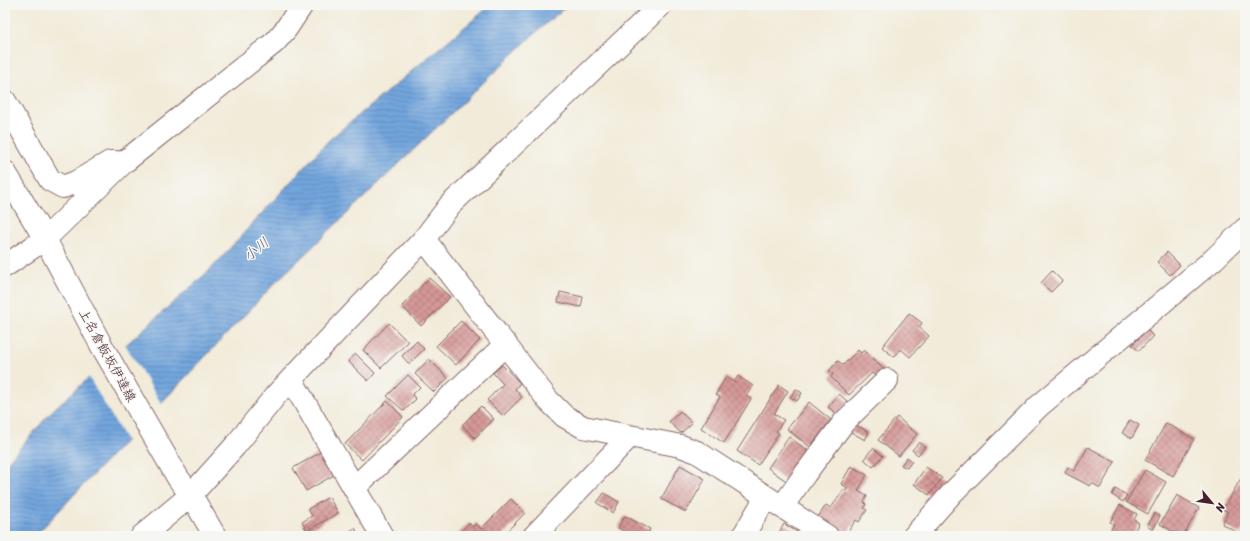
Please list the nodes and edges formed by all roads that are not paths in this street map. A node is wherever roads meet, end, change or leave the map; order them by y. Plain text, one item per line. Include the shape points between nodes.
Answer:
1 (302, 5) edge
2 (661, 5) edge
3 (5, 101) edge
4 (123, 163) junction
5 (5, 172) edge
6 (1245, 229) edge
7 (45, 239) junction
8 (424, 239) junction
9 (5, 266) edge
10 (506, 344) junction
11 (291, 379) junction
12 (887, 380) dead end
13 (630, 436) junction
14 (185, 487) junction
15 (354, 488) junction
16 (774, 502) junction
17 (142, 536) edge
18 (215, 536) edge
19 (382, 536) edge
20 (534, 536) edge
21 (743, 536) edge
22 (827, 536) edge
23 (914, 536) edge

1 - 4 street via 275,42
2 - 8 street via 450,205
3 - 4 street via 50,180 63,187 110,162
4 - 7 street
5 - 7 street, 上名倉飯坂伊達線
6 - 23 street via 1214,259 1039,406 953,492
7 - 9 street
7 - 14 street, 上名倉飯坂伊達線 via 100,343
8 - 10 street
8 - 11 street
10 - 13 street via 548,400 564,416 583,427
10 - 15 street
11 - 14 street via 235,446
11 - 15 street
12 - 16 street via 844,422 805,474
13 - 16 street via 681,446 697,452
13 - 20 street
14 - 17 street
14 - 18 street, 上名倉飯坂伊達線
15 - 19 street
16 - 21 street
16 - 22 street

